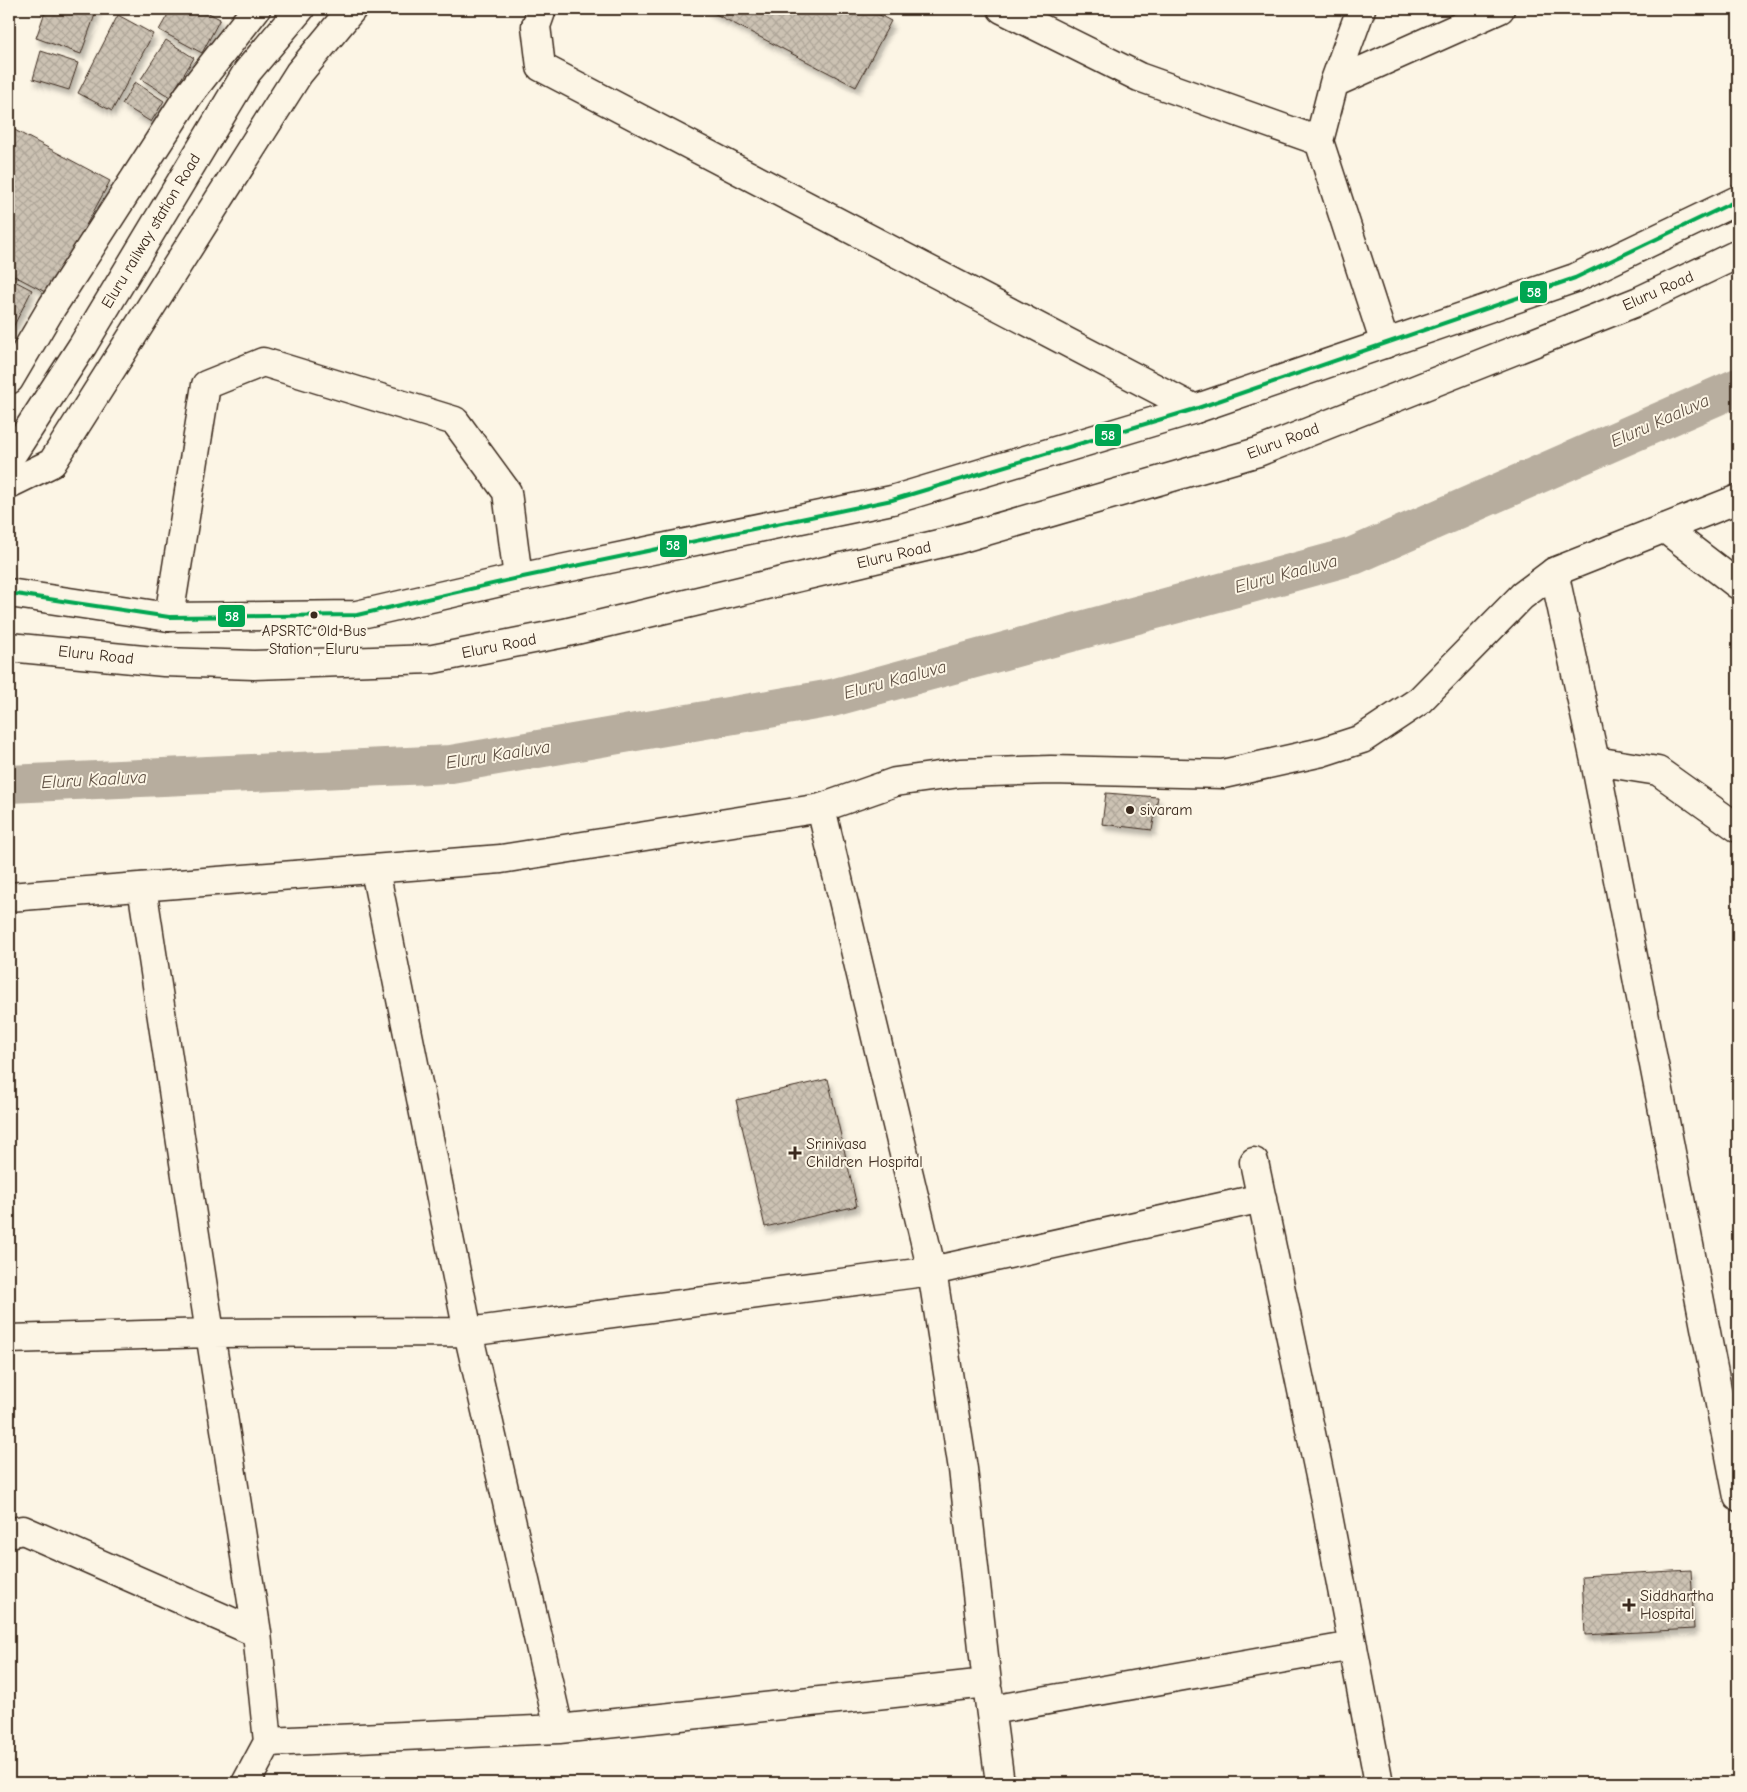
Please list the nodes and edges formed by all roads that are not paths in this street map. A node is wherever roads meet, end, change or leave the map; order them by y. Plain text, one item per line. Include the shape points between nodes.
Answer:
1 (256, 9) edge
2 (300, 9) edge
3 (352, 9) edge
4 (542, 9) edge
5 (1002, 9) edge
6 (1361, 9) edge
7 (1500, 9) edge
8 (1334, 82) junction
9 (1319, 141) junction
10 (1738, 200) edge
11 (1738, 254) edge
12 (1385, 344) junction
13 (9, 380) edge
14 (1195, 409) junction
15 (9, 459) edge
16 (9, 484) edge
17 (1738, 499) edge
18 (1664, 528) junction
19 (1554, 572) junction
20 (518, 578) junction
21 (1738, 585) edge
22 (9, 593) edge
23 (169, 616) junction
24 (9, 647) edge
25 (1595, 761) junction
26 (822, 808) junction
27 (1738, 828) edge
28 (375, 870) junction
29 (142, 887) junction
30 (9, 897) edge
31 (1254, 1162) dead end
32 (1262, 1198) junction
33 (932, 1271) junction
34 (468, 1332) junction
35 (210, 1333) junction
36 (9, 1339) edge
37 (1738, 1497) edge
38 (9, 1533) edge
39 (258, 1633) junction
40 (1353, 1646) junction
41 (987, 1683) junction
42 (991, 1710) junction
43 (559, 1729) junction
44 (268, 1742) junction
45 (246, 1783) edge
46 (1000, 1783) edge
47 (1379, 1783) edge

1 - 13 street via 188,96 52,307
2 - 15 street, Eluru railway station Road via 246,72 83,345
3 - 16 street via 299,73 52,462
4 - 14 street via 536,26 541,67
5 - 9 street via 1139,77
6 - 8 street
7 - 8 street
8 - 9 street
9 - 12 street
10 - 12 street via 1575,278
11 - 24 street, Eluru Road via 1639,301 1258,452 954,540 564,633 433,659 254,665 164,662
12 - 14 street
14 - 20 street via 892,500
17 - 18 street
18 - 19 street
18 - 21 street
19 - 25 street
19 - 26 street via 1522,596 1419,701 1362,739 1322,752 1223,774 1051,770 960,773 895,782
20 - 23 street via 357,615
20 - 23 street via 507,492 455,421 263,362 206,384
22 - 23 street
25 - 27 street via 1658,771
25 - 37 street
26 - 28 street via 501,860
26 - 33 street
28 - 29 street
28 - 34 street
29 - 30 street
29 - 35 street
31 - 32 street
32 - 33 street
32 - 40 street
33 - 34 street
33 - 41 street via 963,1469
34 - 35 street
34 - 43 street
35 - 36 street
35 - 39 street
38 - 39 street via 23,1530
39 - 44 street
40 - 42 street
40 - 47 street
41 - 42 street
41 - 43 street
42 - 46 street
43 - 44 street
44 - 45 street

